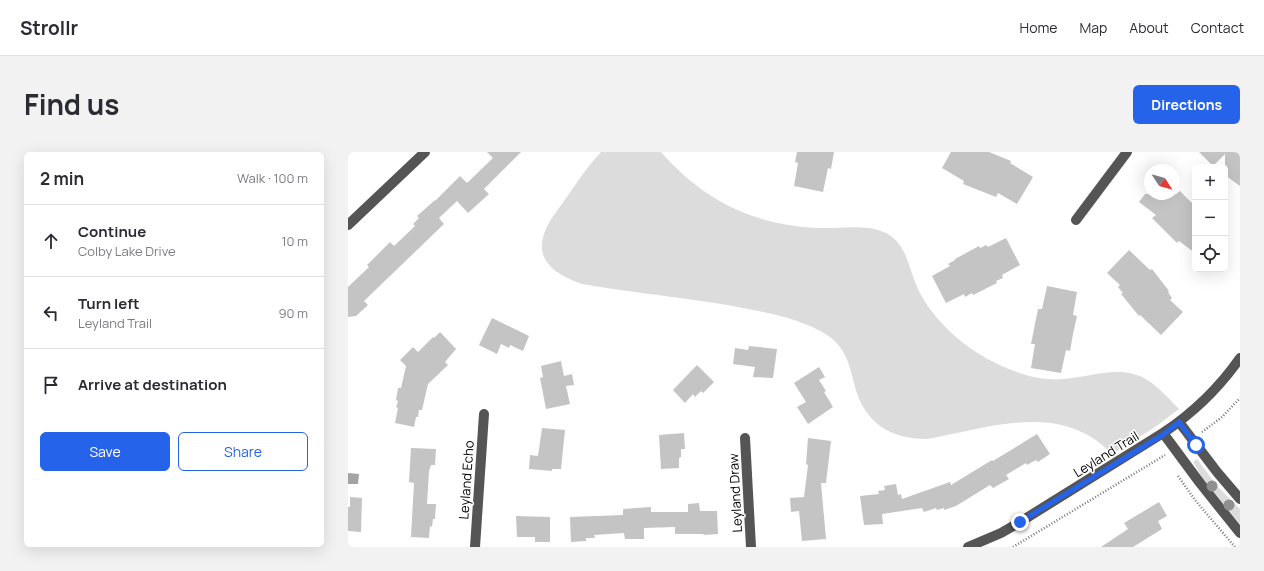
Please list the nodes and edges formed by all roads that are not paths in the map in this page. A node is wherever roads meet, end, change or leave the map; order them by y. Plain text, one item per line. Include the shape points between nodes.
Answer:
1 (425, 152) edge
2 (1127, 152) edge
3 (1076, 220) dead end
4 (348, 225) edge
5 (1240, 358) edge
6 (484, 414) dead end
7 (1179, 422) junction
8 (1164, 434) junction
9 (745, 438) dead end
10 (1240, 499) edge
11 (1240, 533) edge
12 (475, 547) edge
13 (751, 547) edge
14 (968, 547) edge

1 - 4 street
2 - 3 street
5 - 7 street, Leyland Trail via 1214,390
6 - 12 street, Leyland Echo
7 - 8 street, Leyland Trail
7 - 10 street
8 - 11 street
8 - 14 street, Leyland Trail via 1001,533
9 - 13 street, Leyland Draw

